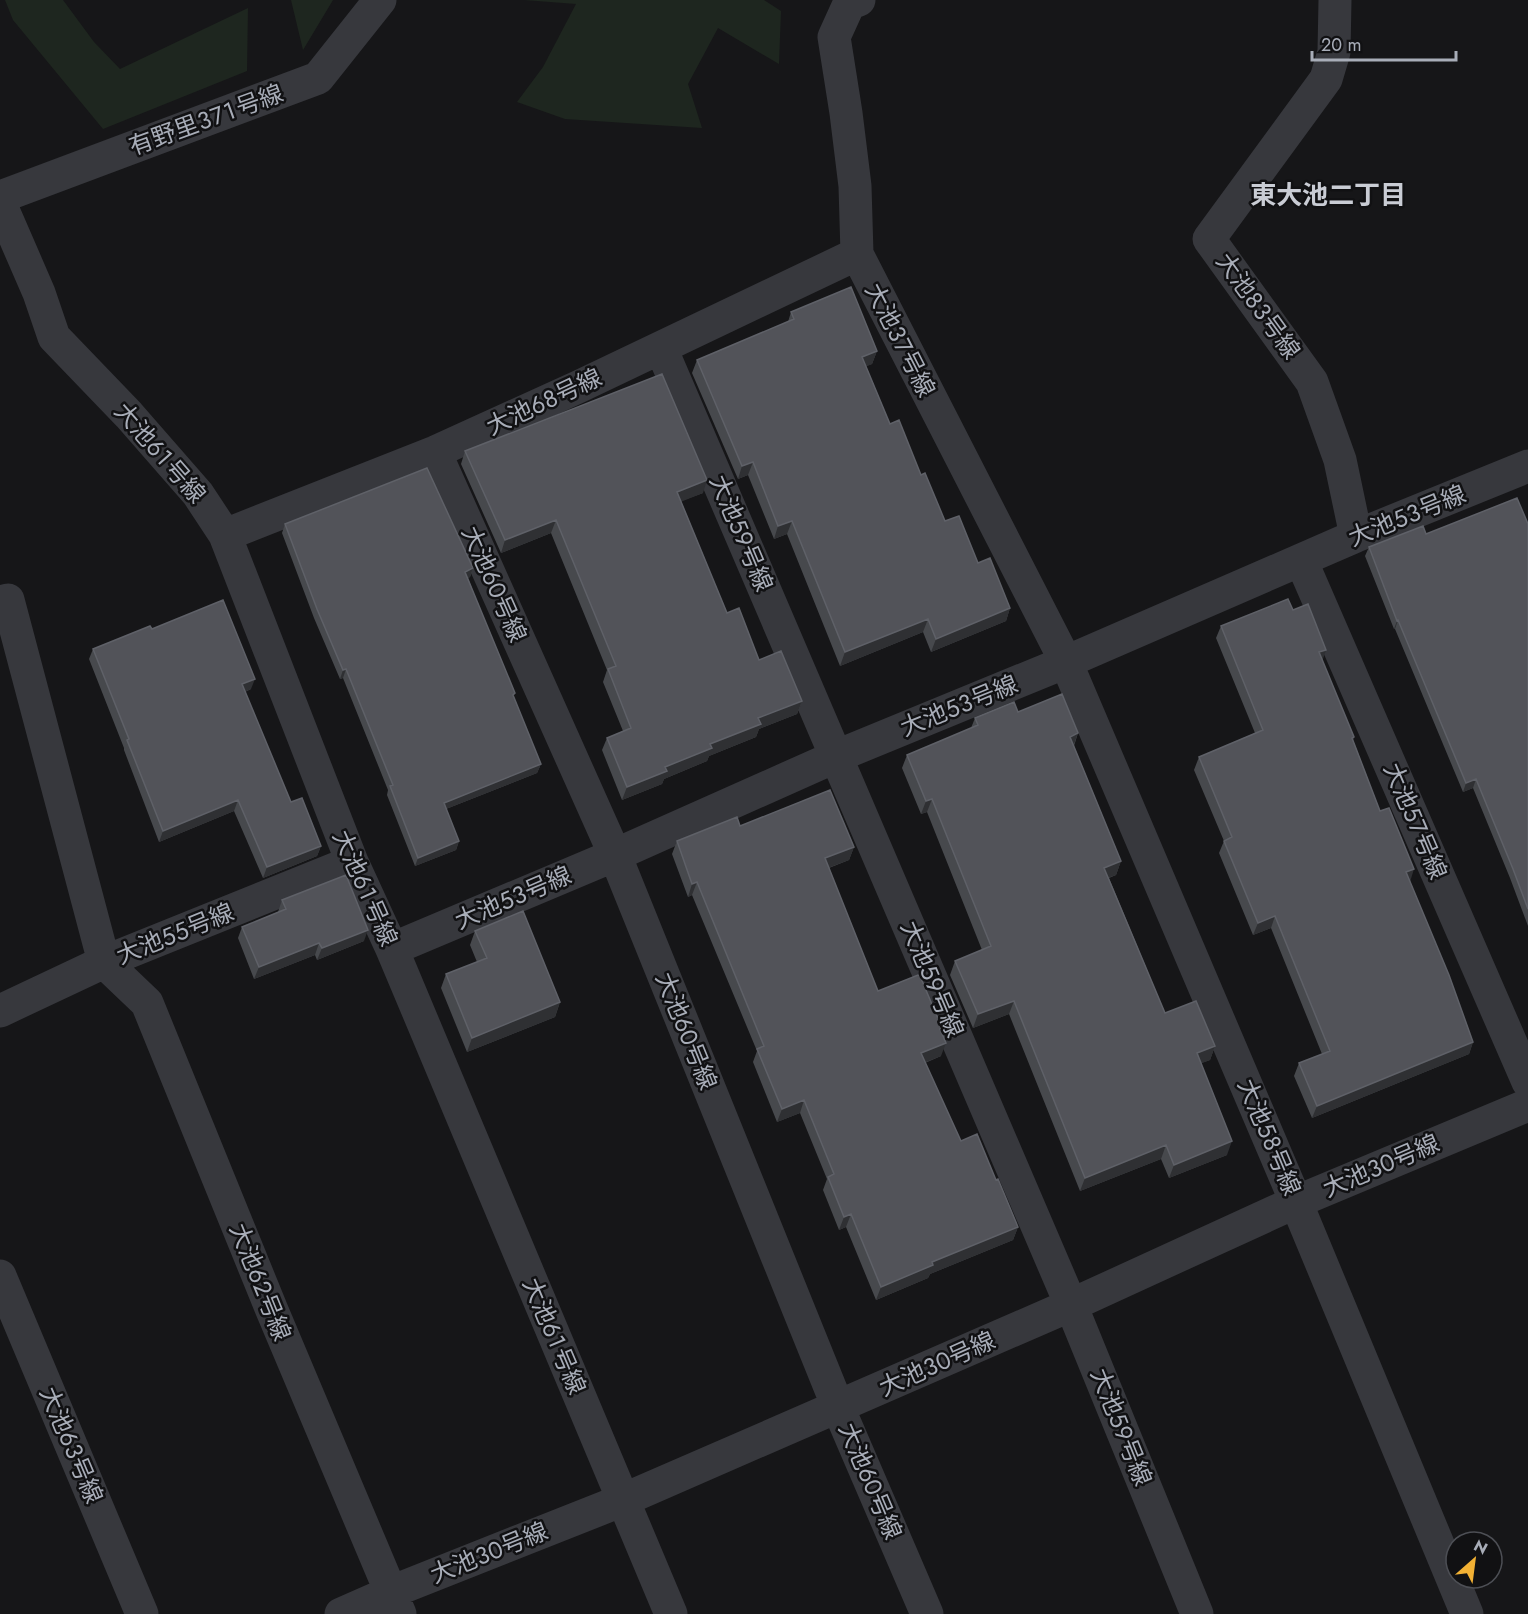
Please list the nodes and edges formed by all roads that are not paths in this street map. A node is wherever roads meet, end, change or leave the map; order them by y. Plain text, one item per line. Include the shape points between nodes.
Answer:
1 (380, 0) edge
2 (859, 0) edge
3 (1335, 0) edge
4 (0, 197) edge
5 (0, 203) edge
6 (857, 254) junction
7 (661, 348) junction
8 (435, 452) junction
9 (1528, 466) edge
10 (225, 535) junction
11 (1356, 536) junction
12 (1301, 560) junction
13 (0, 602) edge
14 (1066, 662) junction
15 (837, 756) junction
16 (615, 855) junction
17 (352, 862) junction
18 (392, 949) junction
19 (104, 962) junction
20 (0, 1011) edge
21 (1528, 1082) edge
22 (1528, 1105) edge
23 (1296, 1202) junction
24 (0, 1276) edge
25 (1071, 1305) junction
26 (838, 1407) junction
27 (623, 1500) junction
28 (395, 1603) edge
29 (142, 1614) edge
30 (341, 1614) edge
31 (671, 1614) edge
32 (927, 1614) edge
33 (1197, 1614) edge
34 (1467, 1614) edge

1 - 4 street, 有野里３７１号線 via 318,78
2 - 6 street, 大池３７号線 via 849,4 834,37 855,186
3 - 11 street, 大池８３号線 via 1334,52 1326,79 1209,239 1312,382 1340,460
5 - 10 street, 大池６１号線 via 54,337 198,494
6 - 7 street, 大池６８号線
6 - 14 street, 大池３７号線
7 - 8 street, 大池６８号線
7 - 15 street, 大池５９号線
8 - 10 street, 大池６８号線
8 - 16 street, 大池６０号線
9 - 11 street, 大池５３号線
10 - 17 street, 大池６１号線
11 - 12 street, 大池５３号線
12 - 14 street, 大池５３号線
12 - 21 street, 大池５７号線
13 - 19 street via 8,600
14 - 15 street, 大池５３号線
14 - 23 street, 大池５８号線
15 - 16 street, 大池５３号線
15 - 25 street, 大池５９号線
16 - 18 street, 大池５３号線
16 - 26 street, 大池６０号線
17 - 18 street, 大池６１号線
17 - 19 street, 大池５５号線
18 - 27 street, 大池６１号線
19 - 20 street, 大池５５号線
19 - 28 street, 大池６２号線 via 147,1003
22 - 23 street, 大池３０号線
23 - 25 street, 大池３０号線
23 - 34 street, 大池５８号線
24 - 29 street, 大池６３号線
25 - 26 street, 大池３０号線
25 - 33 street, 大池５９号線
26 - 27 street, 大池３０号線
26 - 32 street, 大池６０号線
27 - 28 street, 大池３０号線
27 - 31 street, 大池６１号線
28 - 30 street, 大池３０号線

